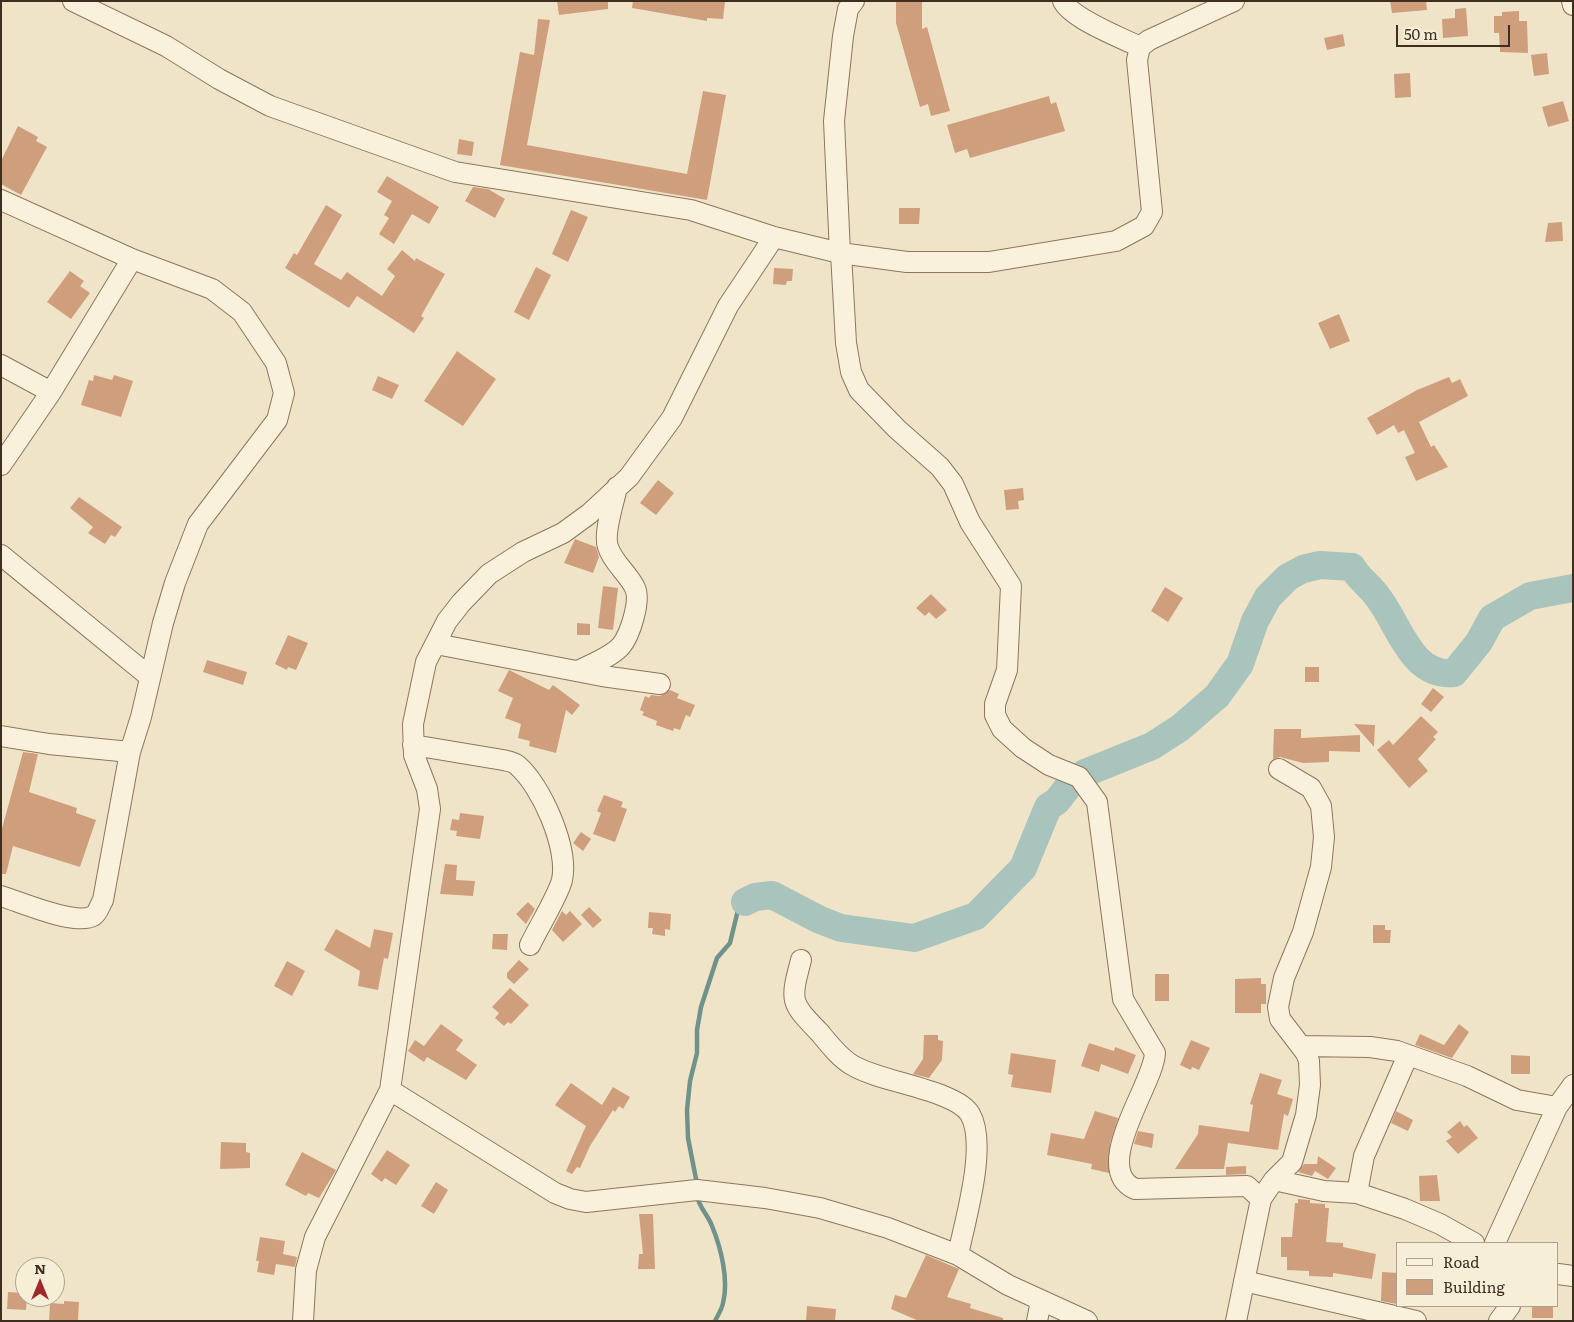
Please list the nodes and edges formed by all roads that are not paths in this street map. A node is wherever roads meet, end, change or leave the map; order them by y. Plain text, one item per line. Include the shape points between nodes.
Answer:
1 (73, 1) edge
2 (854, 1) edge
3 (1063, 1) edge
4 (1234, 1) edge
5 (1572, 1) edge
6 (1573, 5) edge
7 (1140, 47) junction
8 (1, 200) edge
9 (774, 237) junction
10 (840, 253) junction
11 (132, 259) junction
12 (1, 365) edge
13 (51, 392) junction
14 (1, 465) edge
15 (617, 486) junction
16 (1, 555) edge
17 (436, 644) junction
18 (578, 671) junction
19 (150, 677) junction
20 (660, 684) dead end
21 (1, 736) edge
22 (413, 745) junction
23 (130, 752) junction
24 (1279, 770) dead end
25 (1, 896) edge
26 (530, 944) dead end
27 (801, 960) dead end
28 (1301, 1046) junction
29 (1408, 1055) junction
30 (1573, 1085) edge
31 (390, 1090) junction
32 (1557, 1106) junction
33 (1274, 1180) junction
34 (1356, 1193) junction
35 (1261, 1199) junction
36 (1472, 1242) edge
37 (1495, 1242) edge
38 (958, 1255) junction
39 (1559, 1274) edge
40 (1573, 1276) edge
41 (1244, 1281) junction
42 (1041, 1301) junction
43 (1509, 1307) edge
44 (303, 1321) edge
45 (1037, 1321) edge
46 (1086, 1321) edge
47 (1236, 1321) edge
48 (1416, 1321) edge
49 (1499, 1321) edge

1 - 9 street via 166,46 219,80 270,106 455,172 690,210
2 - 10 street via 848,9 843,36 834,121
3 - 7 street via 1077,15
4 - 7 street
5 - 6 street
7 - 10 street via 1137,60 1152,212 1144,226 1116,241 989,262 907,262
8 - 11 street
9 - 10 street
9 - 15 street via 728,306 672,418 629,476
10 - 35 street via 846,343 851,372 859,390 940,467 1011,586 1008,670 995,704 995,715 1002,729 1023,748 1049,765 1079,777 1097,802 1123,999 1155,1053 1127,1125 1120,1154 1121,1176 1135,1189 1247,1186
11 - 13 street
11 - 19 street via 212,289 242,312 276,363 284,393 276,420 198,524 176,583
12 - 13 street
13 - 14 street
15 - 17 street via 589,514 563,533 523,552 489,574 461,603
15 - 18 street via 607,545 636,590 639,601 622,645
16 - 19 street
17 - 18 street
17 - 22 street via 426,662 413,724
18 - 20 street
19 - 23 street
21 - 23 street
22 - 26 street via 516,764 551,814 562,864 562,880
22 - 31 street via 430,809
23 - 25 street via 103,900 95,915 73,919
24 - 28 street via 1311,788 1321,806 1324,837 1321,867 1303,932 1284,978 1278,1008 1280,1019
27 - 38 street via 793,991 794,1003 851,1065 957,1101 969,1113 978,1138
28 - 29 street via 1370,1047
28 - 33 street via 1309,1061 1306,1115 1292,1162
29 - 32 street via 1467,1076 1517,1100
29 - 34 street via 1364,1156
30 - 32 street
31 - 38 street via 555,1193 570,1199 595,1201 697,1190 765,1198 829,1210
31 - 44 street via 315,1237 306,1270
32 - 37 street
33 - 34 street via 1324,1191
33 - 35 street
34 - 36 street via 1405,1209
35 - 41 street
38 - 42 street
39 - 40 street
41 - 47 street
41 - 48 street
42 - 45 street
42 - 46 street
43 - 49 street

